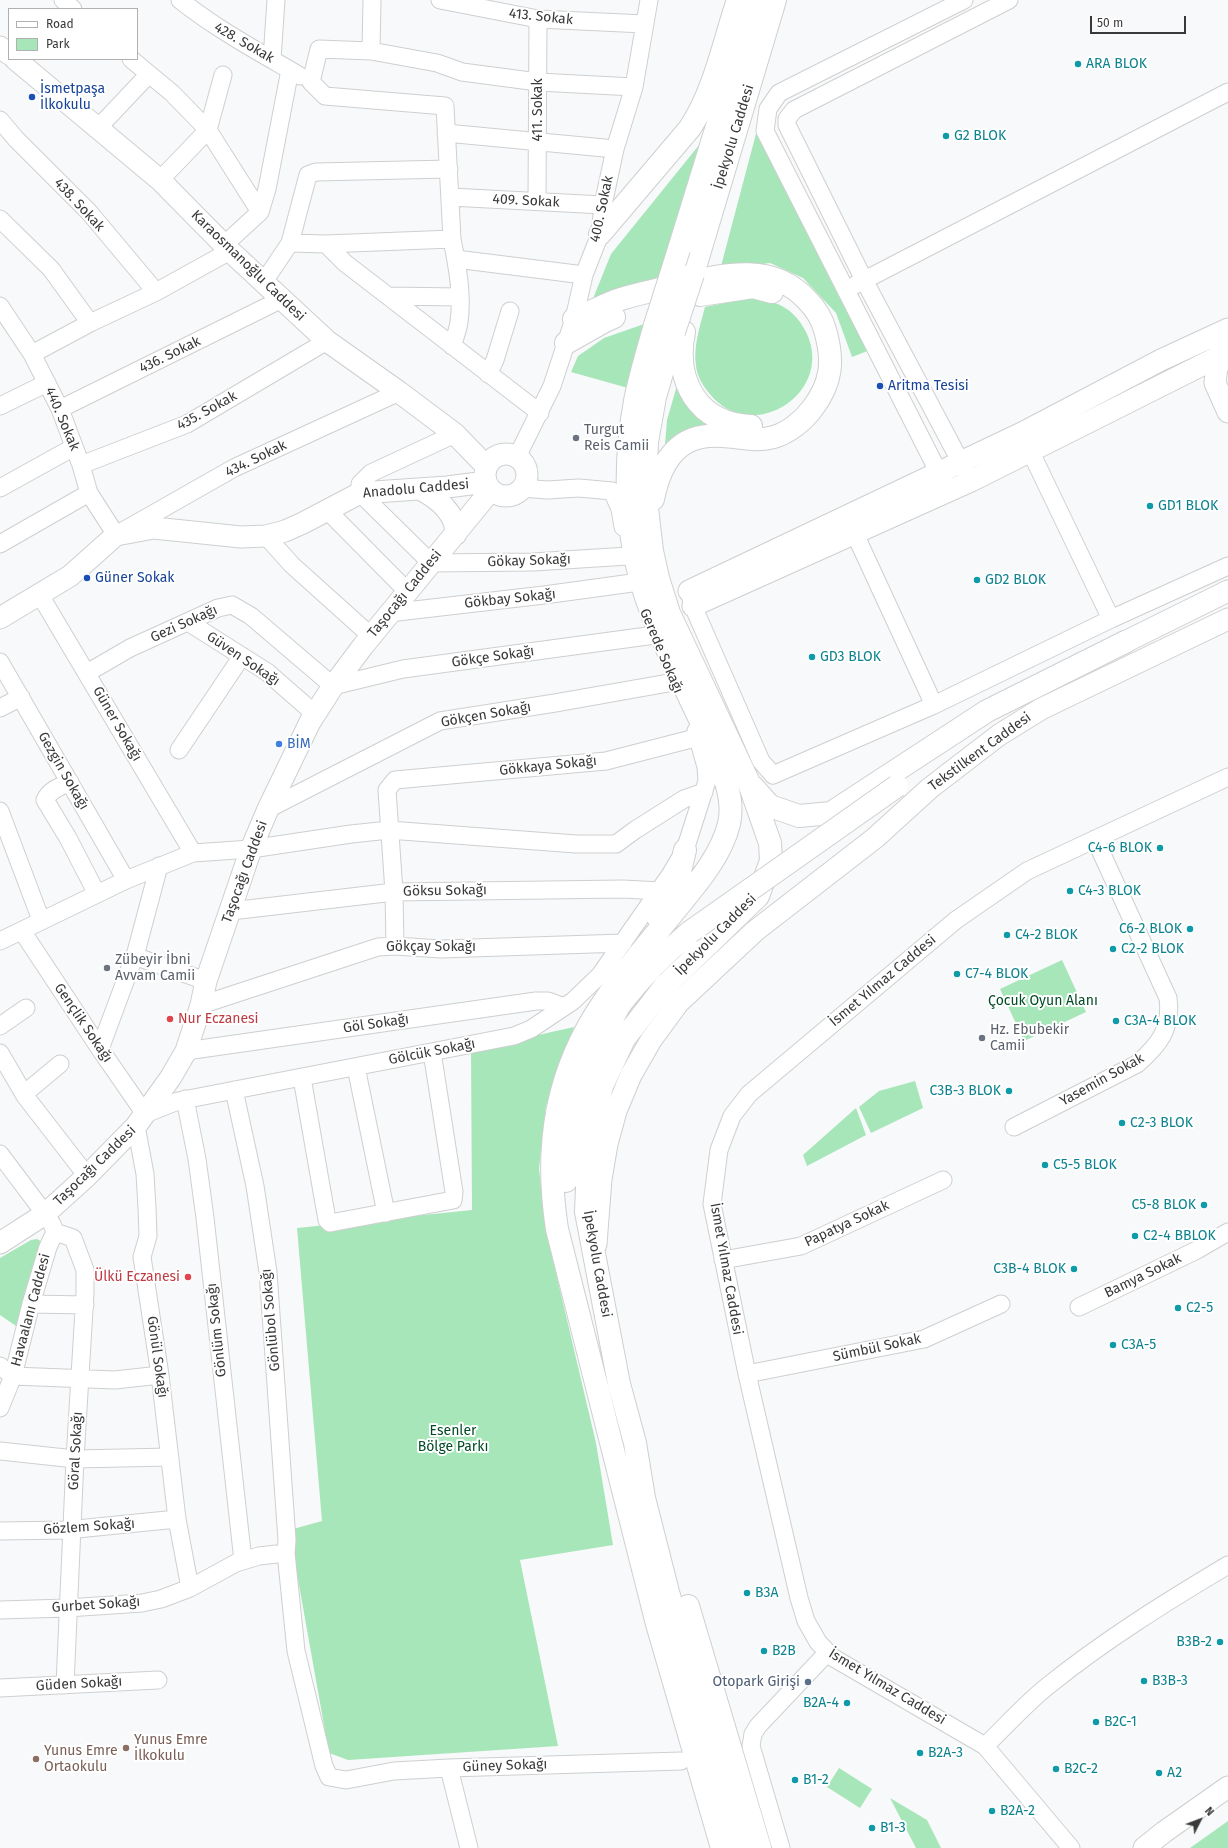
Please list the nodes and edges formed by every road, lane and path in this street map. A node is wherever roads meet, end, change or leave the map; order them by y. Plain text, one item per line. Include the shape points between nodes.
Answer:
1 (63, 0) edge
2 (180, 0) edge
3 (276, 0) edge
4 (372, 0) edge
5 (440, 0) edge
6 (649, 0) edge
7 (738, 0) edge
8 (756, 0) edge
9 (775, 0) edge
10 (964, 0) edge
11 (1009, 0) edge
12 (940, 6) edge
13 (72, 8) edge
14 (538, 19) junction
15 (644, 24) junction
16 (0, 46) edge
17 (371, 51) junction
18 (8, 53) edge
19 (8, 55) edge
20 (16, 60) edge
21 (132, 60) edge
22 (272, 60) junction
23 (0, 62) edge
24 (290, 70) junction
25 (149, 74) junction
26 (223, 75) dead end
27 (311, 82) junction
28 (538, 82) junction
29 (634, 87) junction
30 (1228, 92) edge
31 (0, 120) edge
32 (98, 128) junction
33 (208, 130) junction
34 (446, 133) junction
35 (538, 143) junction
36 (615, 149) junction
37 (449, 169) junction
38 (160, 180) junction
39 (450, 197) junction
40 (537, 201) junction
41 (602, 205) junction
42 (260, 212) junction
43 (0, 219) edge
44 (600, 234) junction
45 (452, 239) junction
46 (290, 243) junction
47 (326, 244) junction
48 (227, 248) junction
49 (456, 259) junction
50 (584, 275) junction
51 (864, 280) junction
52 (263, 283) junction
53 (845, 290) junction
54 (156, 292) junction
55 (388, 296) junction
56 (460, 297) junction
57 (280, 300) junction
58 (510, 311) dead end
59 (2, 312) edge
60 (574, 319) junction
61 (90, 323) junction
62 (1228, 328) edge
63 (671, 330) junction
64 (327, 342) junction
65 (566, 343) junction
66 (452, 346) junction
67 (32, 354) junction
68 (1223, 358) edge
69 (488, 374) junction
70 (47, 383) junction
71 (399, 392) junction
72 (0, 406) edge
73 (60, 409) junction
74 (1228, 412) edge
75 (540, 413) junction
76 (1022, 433) junction
77 (455, 434) junction
78 (74, 447) junction
79 (1030, 452) junction
80 (517, 457) junction
81 (961, 461) junction
82 (81, 465) junction
83 (488, 479) junction
84 (971, 481) junction
85 (943, 482) junction
86 (0, 488) edge
87 (522, 488) junction
88 (420, 489) junction
89 (89, 493) junction
90 (360, 494) junction
91 (327, 510) junction
92 (649, 523) junction
93 (850, 525) junction
94 (456, 534) junction
95 (116, 535) junction
96 (266, 536) junction
97 (0, 544) edge
98 (628, 556) junction
99 (427, 559) junction
100 (1228, 566) edge
101 (632, 583) junction
102 (407, 591) junction
103 (1228, 591) edge
104 (40, 595) junction
105 (691, 598) joint
106 (389, 613) junction
107 (0, 618) edge
108 (1111, 619) junction
109 (1228, 619) edge
110 (188, 622) junction
111 (655, 635) junction
112 (371, 636) junction
113 (1125, 642) junction
114 (242, 656) junction
115 (0, 662) edge
116 (87, 673) junction
117 (674, 682) junction
118 (333, 686) junction
119 (21, 697) junction
120 (934, 706) junction
121 (0, 708) edge
122 (315, 714) junction
123 (699, 737) junction
124 (179, 750) dead end
125 (1228, 777) edge
126 (70, 782) junction
127 (749, 783) junction
128 (704, 792) junction
129 (268, 809) junction
130 (0, 811) edge
131 (390, 830) junction
132 (1095, 839) junction
133 (251, 849) junction
134 (684, 850) junction
135 (193, 853) junction
136 (159, 866) junction
137 (126, 880) junction
138 (660, 891) junction
139 (394, 892) junction
140 (97, 894) junction
141 (231, 911) junction
142 (42, 920) junction
143 (22, 931) junction
144 (0, 941) edge
145 (623, 943) junction
146 (395, 946) junction
147 (134, 956) junction
148 (628, 968) junction
149 (206, 981) junction
150 (201, 1005) junction
151 (564, 1007) junction
152 (26, 1008) dead end
153 (0, 1026) edge
154 (100, 1049) junction
155 (186, 1051) junction
156 (432, 1052) junction
157 (0, 1053) edge
158 (60, 1064) dead end
159 (356, 1067) junction
160 (302, 1078) junction
161 (234, 1090) junction
162 (24, 1094) junction
163 (185, 1099) junction
164 (140, 1120) junction
165 (1014, 1127) dead end
166 (0, 1154) edge
167 (87, 1176) junction
168 (943, 1180) dead end
169 (386, 1213) junction
170 (45, 1214) junction
171 (54, 1232) junction
172 (1228, 1232) edge
173 (0, 1243) edge
174 (723, 1260) junction
175 (566, 1264) junction
176 (599, 1278) junction
177 (31, 1304) junction
178 (1001, 1304) dead end
179 (84, 1305) junction
180 (1079, 1307) dead end
181 (6, 1371) edge
182 (747, 1374) junction
183 (160, 1375) junction
184 (80, 1379) junction
185 (0, 1408) edge
186 (607, 1428) junction
187 (635, 1443) junction
188 (0, 1451) edge
189 (170, 1457) junction
190 (75, 1459) junction
191 (177, 1519) junction
192 (71, 1530) junction
193 (0, 1531) edge
194 (286, 1553) junction
195 (243, 1561) junction
196 (1228, 1565) edge
197 (190, 1588) junction
198 (67, 1608) junction
199 (0, 1610) edge
200 (827, 1653) junction
201 (158, 1680) dead end
202 (65, 1685) junction
203 (0, 1688) edge
204 (985, 1746) junction
205 (681, 1761) junction
206 (449, 1768) junction
207 (329, 1777) joint
208 (1228, 1787) edge
209 (469, 1848) edge
210 (707, 1848) edge
211 (722, 1848) edge
212 (743, 1848) edge
213 (760, 1848) edge
214 (781, 1848) edge
215 (1071, 1848) edge
216 (1144, 1848) edge

1 - 13 street
2 - 22 street, 428. Sokak via 207,22
3 - 22 street
4 - 17 street
5 - 14 street, 413. Sokak
6 - 15 street, 400. Sokak
7 - 44 highway via 712,88 702,110 690,128
8 - 63 highway, İpekyolu Caddesi, bridge via 679,249
9 - 63 highway, İpekyolu Caddesi, bridge via 693,274 692,298
10 - 12 street
11 - 51 street via 794,110 787,119 787,125
12 - 53 street via 778,93 768,109 765,131
14 - 15 street, 413. Sokak
14 - 28 street, 411. Sokak
15 - 29 street, 400. Sokak
16 - 18 main road
17 - 27 street via 319,49
17 - 28 street via 437,63 462,72
19 - 23 street
20 - 32 main road, Karaosmanoğlu Caddesi
21 - 25 street
22 - 24 street, 428. Sokak
24 - 27 street, 428. Sokak
24 - 42 street
25 - 32 street
25 - 33 street
26 - 33 street
27 - 34 street, 428. Sokak via 325,96 445,106
28 - 29 street
28 - 35 street, 411. Sokak
29 - 36 street, 400. Sokak
30 - 51 street
31 - 54 street, 438. Sokak via 89,212
32 - 38 main road, Karaosmanoğlu Caddesi
33 - 38 street
33 - 42 street
34 - 35 street
34 - 37 street
35 - 36 street
35 - 40 street, 411. Sokak
36 - 41 street, 400. Sokak
37 - 39 street
37 - 46 street via 316,172 308,175
38 - 48 main road, Karaosmanoğlu Caddesi
39 - 40 street, 409. Sokak
39 - 45 street
40 - 41 street, 409. Sokak
41 - 44 street, 400. Sokak
42 - 48 street
43 - 61 street via 51,269
44 - 50 street, 400. Sokak
45 - 47 street
45 - 49 street
46 - 47 street
46 - 52 street
47 - 55 street via 345,263
48 - 52 main road, Karaosmanoğlu Caddesi
48 - 54 street
49 - 50 street
49 - 56 street
50 - 60 street, 400. Sokak
51 - 53 street
51 - 81 street
52 - 57 main road, Karaosmanoğlu Caddesi
53 - 85 street
54 - 61 street
55 - 56 street
55 - 66 street
56 - 66 street via 459,322
57 - 64 main road, Karaosmanoğlu Caddesi
57 - 73 street, 436. Sokak
58 - 69 street
59 - 67 street, 440. Sokak
60 - 65 street, 400. Sokak
60 - 92 highway via 621,299 708,278 741,273 759,274 787,283 804,297 824,323 831,365 820,399 808,415 792,428 773,438 738,439 709,435 683,443 671,454 661,471
61 - 67 street
62 - 68 main road
62 - 76 main road
63 - 65 highway via 690,391 700,405 723,421 738,426 752,426 766,424 782,417 797,406 815,379 818,365 814,332 801,312 772,292 753,287 704,294 628,312 605,321
63 - 92 highway, İpekyolu Caddesi via 647,442 645,491
63 - 148 highway, İpekyolu Caddesi via 638,385 630,430 627,475 635,551 646,598 724,776 730,806 729,824 712,862
64 - 71 main road, Karaosmanoğlu Caddesi
64 - 82 street, 435. Sokak via 187,424
65 - 75 street, 400. Sokak
66 - 69 street
67 - 70 street, 440. Sokak
68 - 74 main road via 1215,383
68 - 79 main road
69 - 75 street
70 - 72 street
70 - 73 street, 440. Sokak
71 - 77 main road, Karaosmanoğlu Caddesi
71 - 95 street, 434. Sokak via 234,468
73 - 78 street, 440. Sokak
75 - 80 street, 400. Sokak
76 - 79 street
76 - 81 main road
77 - 83 main road, Karaosmanoğlu Caddesi
77 - 90 street via 371,473 360,484
78 - 82 street, 440. Sokak
78 - 86 street
79 - 84 main road
79 - 108 street
80 - 83 main road via 508,453 495,456
80 - 87 main road via 525,464 527,471
81 - 84 street
81 - 85 main road
82 - 89 street, 440. Sokak
83 - 87 main road via 499,495 513,495
83 - 88 main road, Anadolu Caddesi
83 - 94 main road, Taşocağı Caddesi
84 - 85 main road
85 - 93 main road
87 - 98 street, Gerede Sokağı via 612,491 620,509
88 - 90 main road, Anadolu Caddesi
88 - 94 main road via 435,497 444,506 456,527
89 - 95 street, 440. Sokak
89 - 97 street
90 - 91 main road, Anadolu Caddesi
90 - 99 street
91 - 96 main road, Anadolu Caddesi via 284,531
91 - 102 street
92 - 127 highway, İpekyolu Caddesi via 658,578 669,613
93 - 105 main road
93 - 120 street
94 - 99 main road, Taşocağı Caddesi
95 - 96 main road, Anadolu Caddesi via 154,528 240,537
95 - 104 main road via 70,576
96 - 112 street via 292,565
98 - 99 street, Gökay Sokağı via 533,562
98 - 101 street, Gerede Sokağı
99 - 102 main road, Taşocağı Caddesi
100 - 108 street
101 - 106 street, Gökbay Sokağı
101 - 111 street, Gerede Sokağı
102 - 106 main road, Taşocağı Caddesi
103 - 113 main road
104 - 107 main road
104 - 116 street, Güner Sokağı
105 - 120 street via 762,761 773,774
106 - 112 main road, Taşocağı Caddesi
108 - 120 street
109 - 176 main road, Tekstilkent Caddesi via 1041,708 999,735 930,788 875,838 755,931 679,1002 651,1040 631,1075 606,1144 596,1241
110 - 114 street, Güven Sokağı
110 - 116 street, Gezi Sokağı via 130,648
110 - 118 street, Gezi Sokağı via 218,608 232,605 251,616
111 - 117 street, Gerede Sokağı
111 - 118 street, Gökçe Sokağı via 403,669
112 - 118 main road, Taşocağı Caddesi
113 - 127 highway via 987,711 831,812 799,816 770,806
113 - 175 highway, bridge via 994,721 897,786 690,932 662,956 621,1003 600,1044 582,1091 568,1153 564,1210
114 - 122 street, Güven Sokağı via 267,672
114 - 124 street
115 - 119 street, Gezgin Sokağı
116 - 135 street, Güner Sokağı
117 - 123 street, Gerede Sokağı
117 - 129 street, Gökçen Sokağı via 440,721
118 - 122 main road, Taşocağı Caddesi
119 - 121 street
119 - 126 street, Gezgin Sokağı
122 - 129 main road, Taşocağı Caddesi
123 - 128 street, Gerede Sokağı via 708,781
123 - 131 street, Gökkaya Sokağı via 606,761 395,780 387,790
125 - 132 street, İsmet Yılmaz Caddesi
126 - 137 street, Gezgin Sokağı
126 - 140 street via 47,794 45,800
127 - 176 highway, İpekyolu Caddesi via 770,843 771,861 758,896 665,986 624,1039 602,1086 588,1139 586,1212
128 - 131 street via 684,799 616,844 576,844
128 - 134 street, Gerede Sokağı
129 - 133 main road, Taşocağı Caddesi
130 - 142 street
131 - 133 street
131 - 139 street
132 - 165 street, Yasemin Sokak via 1168,998 1170,1012 1166,1029 1153,1050 1137,1064
132 - 174 street, İsmet Yılmaz Caddesi via 1027,871 956,920 749,1094 732,1116 719,1150 712,1204
133 - 135 street
133 - 141 main road, Taşocağı Caddesi
134 - 138 street, Gerede Sokağı
134 - 148 highway via 678,880
135 - 136 street
136 - 137 street
136 - 147 street
137 - 140 street
138 - 139 street, Göksu Sokağı via 607,889
138 - 145 street, Gölcük Sokağı
139 - 141 street, Göksu Sokağı
139 - 146 street
140 - 142 street
141 - 149 main road, Taşocağı Caddesi
142 - 143 street
143 - 144 street
143 - 154 street, Gençlik Sokağı
145 - 146 street, Gökçay Sokağı via 449,948
145 - 151 street, Gölcük Sokağı via 600,975
146 - 150 street, Gökçay Sokağı via 378,947
147 - 149 street
147 - 154 street
148 - 175 highway, İpekyolu Caddesi via 586,1030 569,1067 554,1123 552,1182 557,1229
149 - 150 main road, Taşocağı Caddesi
150 - 155 main road, Taşocağı Caddesi
151 - 155 street, Göl Sokağı via 548,1001 536,1001
151 - 156 street, Gölcük Sokağı via 531,1029 514,1036
152 - 153 street
154 - 164 street, Gençlik Sokağı
155 - 164 main road, Taşocağı Caddesi
156 - 159 street, Gölcük Sokağı
156 - 169 street via 454,1192 453,1200
157 - 162 street
158 - 162 street
159 - 160 street, Gölcük Sokağı
159 - 169 street
160 - 161 street, Gölcük Sokağı
160 - 169 street via 327,1220 330,1223
161 - 163 street, Gölcük Sokağı
161 - 194 street, Gönlübol Sokağı via 255,1186 268,1272
162 - 167 street
163 - 164 street, Gölcük Sokağı
163 - 195 street, Gönlüm Sokağı via 205,1218
164 - 167 main road, Taşocağı Caddesi
164 - 183 street, Gönül Sokağı via 148,1208 148,1236 142,1257
166 - 170 street
167 - 170 main road, Taşocağı Caddesi
168 - 174 street, Papatya Sokak via 801,1246
170 - 171 street
170 - 173 main road, Taşocağı Caddesi
171 - 177 street, Havaalanı Caddesi
171 - 179 street, Göral Sokağı via 73,1238 85,1270
172 - 180 street, Bamya Sokak via 1197,1250
174 - 182 street, İsmet Yılmaz Caddesi
175 - 186 highway, İpekyolu Caddesi
176 - 187 highway, İpekyolu Caddesi via 619,1384
177 - 179 street
177 - 181 street, Havaalanı Caddesi
178 - 182 street, Sümbül Sokak via 924,1339
179 - 184 street, Göral Sokağı
181 - 184 street
181 - 185 street, Havaalanı Caddesi
182 - 200 street, İsmet Yılmaz Caddesi via 799,1598 812,1634
183 - 184 street via 115,1380
183 - 189 street, Gönül Sokağı
184 - 190 street, Göral Sokağı
186 - 205 highway via 620,1517 648,1644
186 - 211 highway via 657,1624
187 - 212 highway via 644,1498 668,1592
187 - 213 highway via 650,1483
188 - 190 street
189 - 190 street
189 - 191 street, Gönül Sokağı
190 - 192 street, Göral Sokağı
191 - 192 street, Gözlem Sokağı
191 - 197 street, Gönül Sokağı
192 - 193 street, Gözlem Sokağı
192 - 198 street, Göral Sokağı
194 - 195 street, Gurbet Sokağı
194 - 207 street, Gönlübol Sokağı via 296,1651 324,1766
195 - 197 street, Gurbet Sokağı
196 - 204 street via 1156,1607 1105,1642 1047,1686
197 - 198 street, Gurbet Sokağı via 142,1603
198 - 199 street, Gurbet Sokağı
198 - 202 street, Göral Sokağı
200 - 204 street, İsmet Yılmaz Caddesi
200 - 214 street via 753,1734 751,1746
201 - 202 street, Güden Sokağı
202 - 203 street, Güden Sokağı
204 - 215 street, İsmet Yılmaz Caddesi
205 - 206 street, Güney Sokağı
205 - 210 highway
206 - 207 street, Güney Sokağı via 394,1771 346,1780
206 - 209 street
208 - 216 main road

